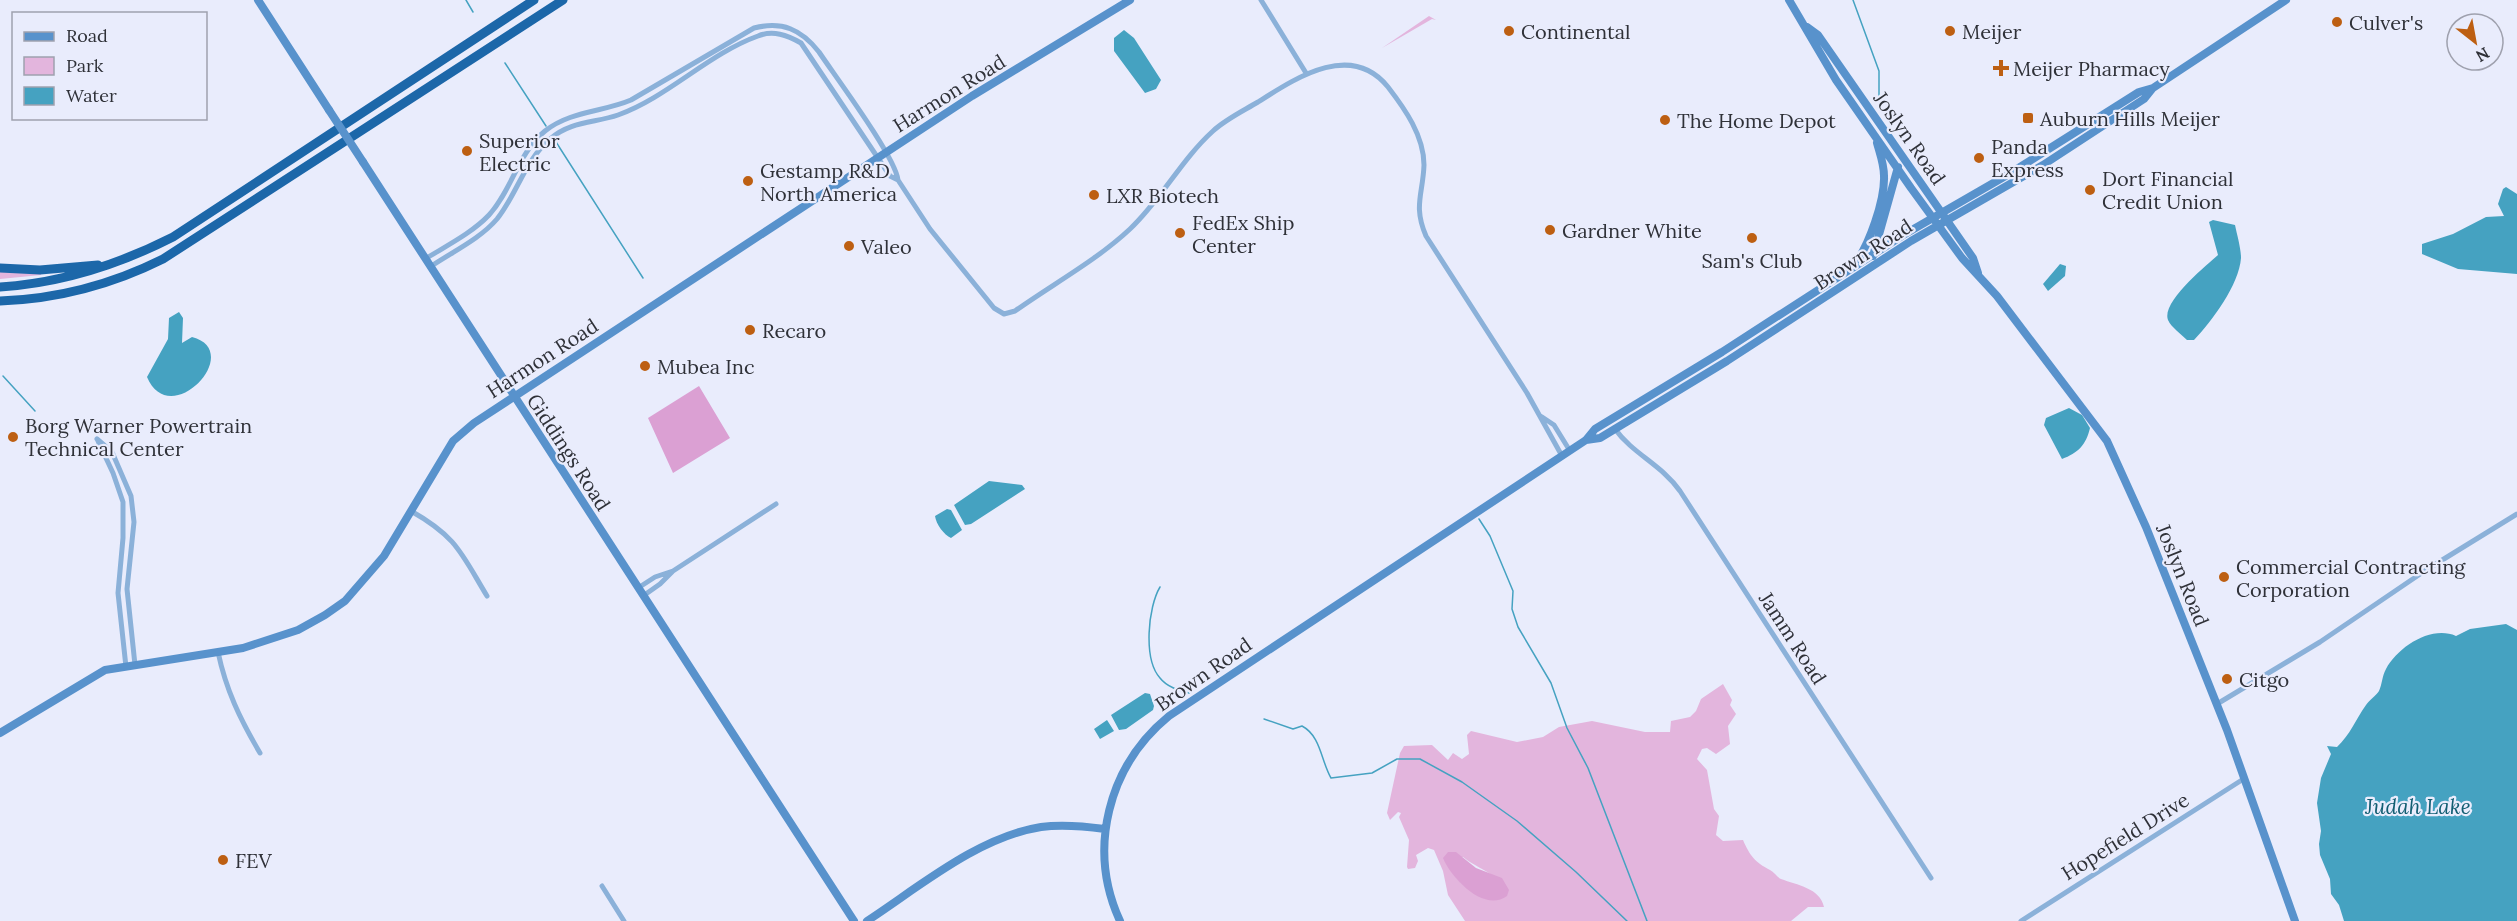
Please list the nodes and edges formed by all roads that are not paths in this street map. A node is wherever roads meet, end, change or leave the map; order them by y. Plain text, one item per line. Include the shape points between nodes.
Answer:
1 (258, 0) edge
2 (534, 0) edge
3 (563, 0) edge
4 (1130, 0) edge
5 (1262, 0) edge
6 (1789, 0) edge
7 (2286, 0) edge
8 (1807, 27) junction
9 (1306, 73) junction
10 (2153, 88) junction
11 (2105, 113) junction
12 (1876, 138) junction
13 (2055, 146) junction
14 (1897, 148) junction
15 (2061, 154) junction
16 (882, 155) junction
17 (1898, 170) junction
18 (1992, 196) junction
19 (1942, 212) junction
20 (1933, 218) junction
21 (1948, 220) junction
22 (1938, 226) junction
23 (1874, 255) junction
24 (428, 263) junction
25 (113, 264) junction
26 (0, 268) edge
27 (1847, 272) junction
28 (1863, 273) junction
29 (1978, 274) junction
30 (0, 286) edge
31 (0, 301) edge
32 (1754, 332) junction
33 (1704, 375) junction
34 (514, 396) junction
35 (1542, 417) junction
36 (1612, 419) junction
37 (1615, 429) junction
38 (1586, 440) junction
39 (1570, 451) junction
40 (1562, 456) junction
41 (776, 504) dead end
42 (411, 511) junction
43 (2517, 514) edge
44 (673, 571) junction
45 (638, 588) junction
46 (487, 596) dead end
47 (643, 596) junction
48 (218, 652) junction
49 (135, 665) junction
50 (126, 667) junction
51 (2217, 704) junction
52 (0, 733) edge
53 (260, 753) dead end
54 (2245, 778) junction
55 (1105, 829) junction
56 (1930, 878) dead end
57 (602, 886) dead end
58 (624, 921) edge
59 (854, 921) edge
60 (867, 921) edge
61 (1120, 921) edge
62 (2021, 921) edge
63 (2295, 921) edge

1 - 24 main road, Giddings Road, bridge
2 - 25 highway via 173,237
3 - 31 highway via 163,259 87,289
4 - 16 main road, Harmon Road
5 - 9 street
6 - 8 main road, Joslyn Road
7 - 10 main road, Brown Road
8 - 12 main road, Joslyn Road via 1817,51
8 - 14 main road, Joslyn Road via 1818,35
9 - 16 street via 1214,130 1126,233 1009,313 998,311 981,293 930,229 898,180 897,171
9 - 35 street via 1334,65 1350,66 1366,70 1388,87 1420,141 1424,167 1418,209 1426,236
10 - 11 main road, Brown Road
10 - 15 main road, Brown Road via 2144,99
11 - 13 main road, Brown Road
11 - 15 main road via 2087,132 2063,147
12 - 17 main road, Joslyn Road
12 - 27 main road via 1884,174 1882,191 1868,242
13 - 15 main road
13 - 18 main road via 2050,156 2002,185
13 - 19 main road, Brown Road
14 - 17 main road
14 - 19 main road, Joslyn Road
15 - 18 main road, Brown Road
16 - 24 street via 807,37 788,26 765,25 631,100 578,114 545,131 530,147 490,213
16 - 34 main road, Harmon Road
17 - 20 main road, Joslyn Road
17 - 23 main road
18 - 21 main road, Brown Road
19 - 20 main road, Brown Road
19 - 21 main road, Joslyn Road
20 - 22 main road, Joslyn Road
20 - 23 main road, Brown Road
21 - 22 main road, Brown Road
21 - 29 main road, Joslyn Road via 1973,258
22 - 28 main road, Brown Road
22 - 29 main road, Joslyn Road
23 - 27 main road, Brown Road
23 - 28 main road
24 - 34 main road, Giddings Road
25 - 26 highway via 40,270
25 - 30 highway via 65,278
27 - 32 main road, Brown Road
28 - 33 main road, Brown Road
29 - 51 main road, Joslyn Road via 2107,441 2150,535
32 - 33 main road via 1754,339
32 - 36 main road, Brown Road
33 - 37 main road, Brown Road
34 - 42 main road, Harmon Road via 453,441
34 - 45 main road, Giddings Road
35 - 39 street via 1554,425
35 - 40 street
36 - 37 main road
36 - 38 main road, Brown Road
37 - 38 main road, Brown Road via 1600,438
37 - 56 street, Jamm Road via 1626,444 1668,475 1680,491
38 - 39 main road, Brown Road
39 - 40 main road, Brown Road
40 - 55 main road, Brown Road via 1169,716 1146,738 1124,770 1112,797
41 - 44 street
42 - 46 street via 462,551
42 - 48 main road, Harmon Road via 384,556 345,601 298,630
43 - 51 street
44 - 45 street
44 - 47 street
45 - 47 main road, Giddings Road
47 - 59 main road, Giddings Road
48 - 49 main road, Harmon Road
48 - 53 street via 237,713
49 - 50 main road, Harmon Road
49 - 50 street via 127,589 134,522 131,496 112,452 97,439 123,502 118,593
50 - 52 main road, Harmon Road via 105,670
51 - 54 main road, Joslyn Road
54 - 62 street, Hopefield Drive
54 - 63 main road, Joslyn Road
55 - 60 main road via 1051,826 1002,837
55 - 61 main road via 1106,878
57 - 58 street

